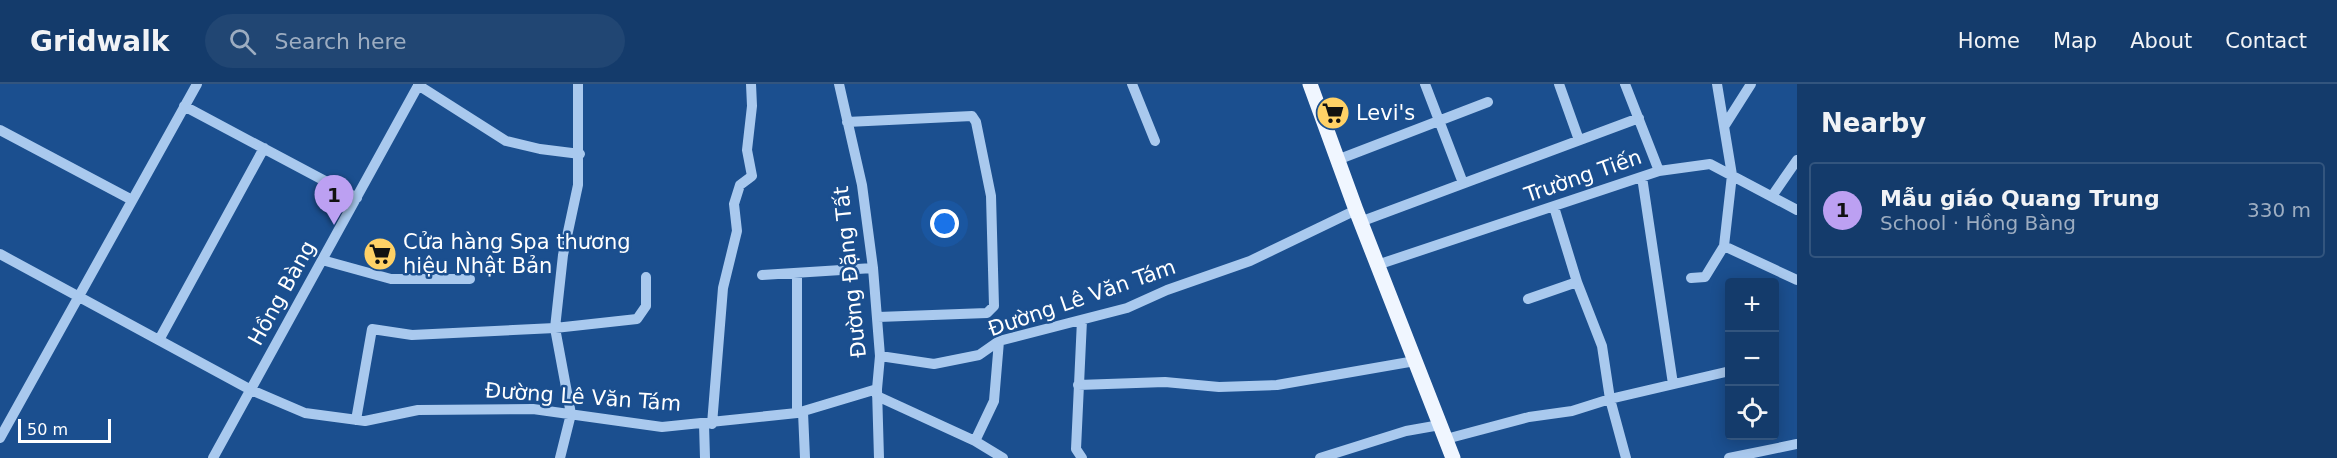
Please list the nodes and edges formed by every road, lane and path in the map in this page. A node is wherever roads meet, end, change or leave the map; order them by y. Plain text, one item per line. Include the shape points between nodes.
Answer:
1 (197, 84) edge
2 (578, 84) edge
3 (751, 84) edge
4 (839, 84) edge
5 (1132, 84) edge
6 (1310, 84) edge
7 (1425, 84) edge
8 (1559, 84) edge
9 (1625, 84) edge
10 (1717, 84) edge
11 (1751, 84) edge
12 (418, 85) edge
13 (1488, 102) dead end
14 (184, 106) junction
15 (1639, 118) junction
16 (1439, 120) junction
17 (847, 122) junction
18 (1725, 125) junction
19 (0, 130) edge
20 (1579, 140) junction
21 (1155, 141) dead end
22 (264, 148) junction
23 (580, 154) junction
24 (1337, 160) junction
25 (1797, 160) edge
26 (1659, 171) junction
27 (1732, 175) junction
28 (1642, 177) junction
29 (1463, 183) junction
30 (1772, 196) junction
31 (357, 198) junction
32 (132, 200) junction
33 (1554, 207) junction
34 (1797, 210) edge
35 (1358, 216) junction
36 (1724, 246) junction
37 (0, 254) edge
38 (322, 260) junction
39 (1377, 265) junction
40 (873, 268) junction
41 (797, 274) junction
42 (762, 275) dead end
43 (646, 277) dead end
44 (1691, 278) dead end
45 (470, 279) dead end
46 (1797, 279) edge
47 (1577, 282) junction
48 (78, 297) junction
49 (1528, 299) dead end
50 (878, 317) junction
51 (1082, 320) junction
52 (555, 328) junction
53 (159, 340) junction
54 (999, 341) junction
55 (880, 356) junction
56 (1415, 362) junction
57 (1725, 372) edge
58 (1673, 384) junction
59 (1078, 385) junction
60 (252, 390) junction
61 (877, 393) junction
62 (1610, 399) junction
63 (800, 413) junction
64 (571, 414) junction
65 (356, 420) junction
66 (708, 424) junction
67 (1443, 432) junction
68 (0, 438) edge
69 (1771, 440) edge
70 (975, 441) junction
71 (1797, 444) edge
72 (1773, 447) junction
73 (1334, 455) edge
74 (213, 458) edge
75 (560, 458) edge
76 (705, 458) edge
77 (805, 458) edge
78 (879, 458) edge
79 (1003, 458) edge
80 (1082, 458) edge
81 (1320, 458) edge
82 (1453, 458) edge
83 (1626, 458) edge
84 (1729, 458) edge

1 - 14 street
2 - 23 street
3 - 66 street via 747,150 752,176 740,185 734,204 737,231 723,288
4 - 17 street, Đường Đặng Tất
5 - 21 street
6 - 24 main road
7 - 16 street
8 - 20 street
9 - 15 street
10 - 18 street
11 - 18 street
12 - 23 street via 506,141
12 - 31 street, Hồng Bàng
13 - 16 street
14 - 22 street
14 - 32 street
15 - 20 street, Đường Lê Văn Tám
15 - 26 street
16 - 24 street
16 - 29 street
17 - 40 street, Đường Đặng Tất via 862,185
17 - 50 street via 972,116 991,196 992,310
18 - 27 street
19 - 32 street
20 - 29 street, Đường Lê Văn Tám
22 - 31 street
22 - 53 street
23 - 52 street
24 - 35 main road
25 - 30 street
26 - 27 street, Trường Tiến via 1710,164
26 - 28 street, Trường Tiến
27 - 30 street, Trường Tiến
27 - 36 street
28 - 33 street, Trường Tiến
28 - 58 street
29 - 35 street, Đường Lê Văn Tám
30 - 34 street, Trường Tiến
31 - 38 street, Hồng Bàng
32 - 48 street
33 - 39 street, Trường Tiến
33 - 47 street
35 - 39 main road
35 - 51 street, Đường Lê Văn Tám via 1127,308
36 - 44 street via 1705,277
36 - 46 street
37 - 48 street, Đường Lê Văn Tám
38 - 45 street via 391,279
38 - 60 street, Hồng Bàng
39 - 56 main road
40 - 41 street
40 - 50 street, Đường Đặng Tất
41 - 42 street
41 - 63 street
43 - 52 street via 646,306 637,319
47 - 49 street
47 - 62 street via 1602,346
48 - 53 street, Đường Lê Văn Tám
48 - 68 street
50 - 55 street, Đường Đặng Tất
51 - 54 street, Đường Lê Văn Tám
51 - 59 street
52 - 64 street
52 - 65 street via 412,335 372,329
53 - 60 street, Đường Lê Văn Tám
54 - 55 street, Đường Lê Văn Tám via 980,355 934,364
54 - 70 street via 994,401
55 - 61 street, Đường Đặng Tất
56 - 59 street via 1277,385
56 - 67 main road
57 - 58 street
58 - 62 street
59 - 80 street via 1076,449
60 - 65 street, Đường Lê Văn Tám via 305,413
60 - 74 street, Hồng Bàng
61 - 63 street, Đường Lê Văn Tám
61 - 70 street
61 - 78 street, Đường Đặng Tất
62 - 67 street via 1572,411
62 - 83 street
63 - 66 street, Đường Lê Văn Tám
63 - 77 street
64 - 65 street, Đường Lê Văn Tám via 533,409 429,410
64 - 66 street, Đường Lê Văn Tám via 662,427
64 - 75 street
66 - 76 street
67 - 73 street via 1406,431
67 - 82 main road
69 - 72 street
70 - 79 street
71 - 72 street
72 - 84 street
73 - 81 street

